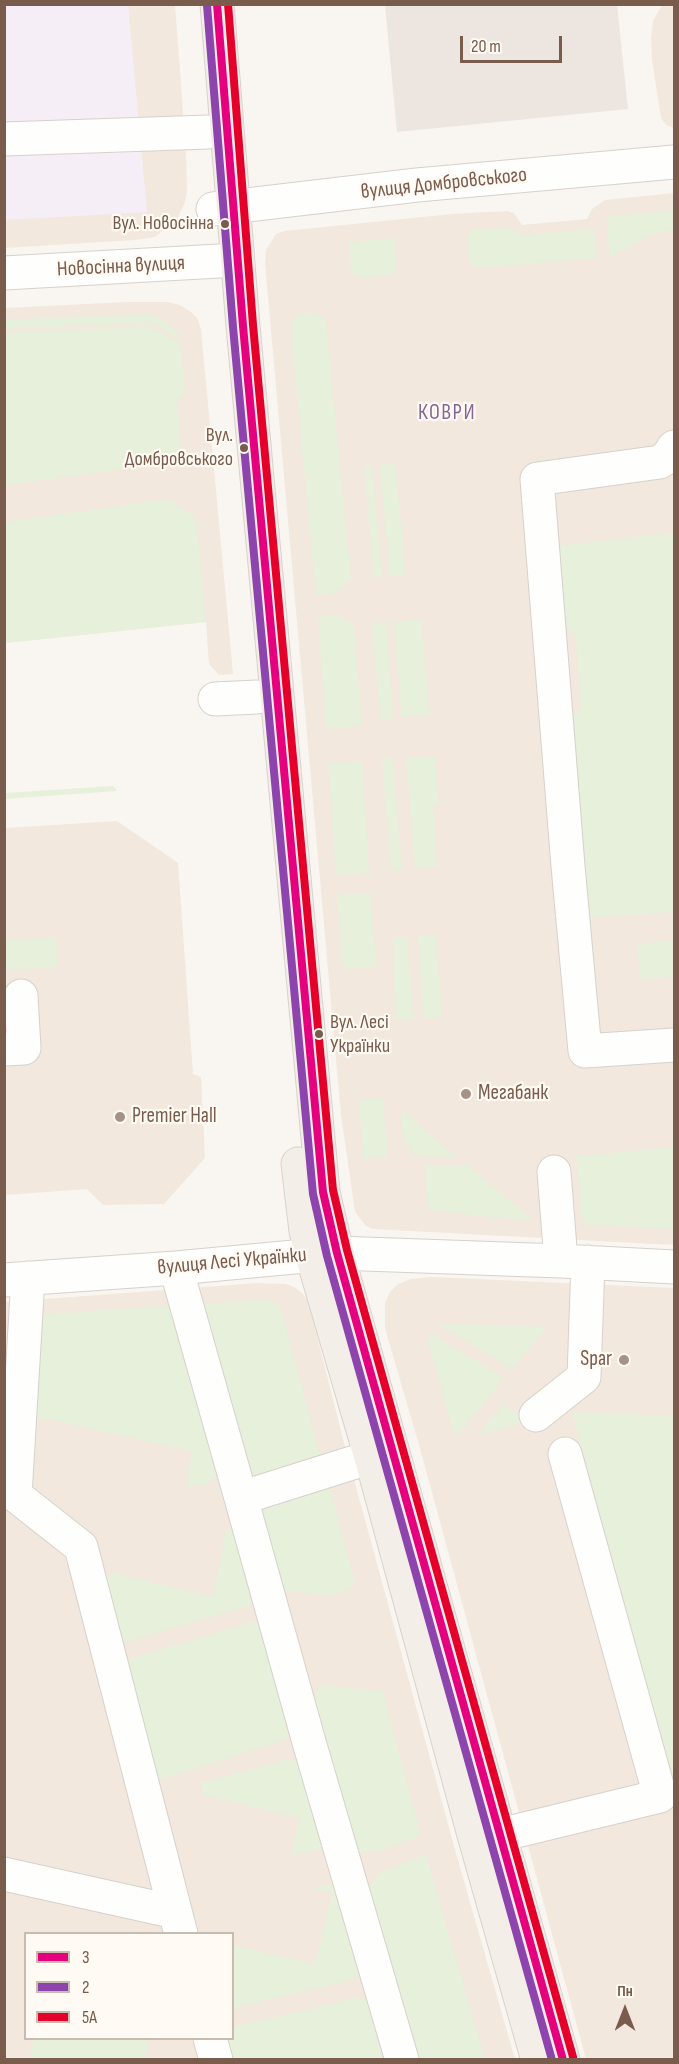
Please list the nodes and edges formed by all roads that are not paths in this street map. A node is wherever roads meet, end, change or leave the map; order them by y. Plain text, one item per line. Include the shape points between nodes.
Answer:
1 (197, 4) edge
2 (217, 4) edge
3 (208, 132) junction
4 (4, 139) edge
5 (675, 162) edge
6 (223, 208) junction
7 (227, 261) junction
8 (4, 273) edge
9 (675, 447) edge
10 (257, 696) junction
11 (215, 699) dead end
12 (21, 996) dead end
13 (675, 1045) edge
14 (4, 1049) edge
15 (554, 1172) dead end
16 (324, 1254) junction
17 (157, 1261) junction
18 (575, 1262) junction
19 (675, 1267) edge
20 (16, 1279) edge
21 (536, 1415) dead end
22 (565, 1454) dead end
23 (370, 1457) junction
24 (241, 1498) junction
25 (500, 1835) junction
26 (4, 1874) edge
27 (178, 1923) edge
28 (211, 2040) edge
29 (216, 2060) edge
30 (402, 2060) edge
31 (538, 2060) edge
32 (563, 2060) edge

1 - 3 main road
2 - 6 main road
3 - 4 street
3 - 6 main road
5 - 6 street, вулиця Домбровського via 417,185
6 - 7 main road
7 - 8 street, Новосінна вулиця
7 - 10 main road
7 - 16 main road via 323,1192
9 - 13 street via 660,462 537,479 585,1052
10 - 11 street
10 - 16 main road via 302,1201 306,1231
12 - 14 street via 24,1048
15 - 18 street
16 - 17 street, вулиця Лесі Українки
16 - 18 street, вулиця Лесі Українки
16 - 23 main road
16 - 25 main road
17 - 20 street, вулиця Лесі Українки
17 - 24 street
18 - 19 street, вулиця Лесі Українки
18 - 21 street via 584,1377
20 - 27 street via 15,1496 81,1547
22 - 25 street via 660,1796
23 - 24 street
23 - 31 main road
24 - 30 street
25 - 32 main road
26 - 27 street
28 - 29 street

